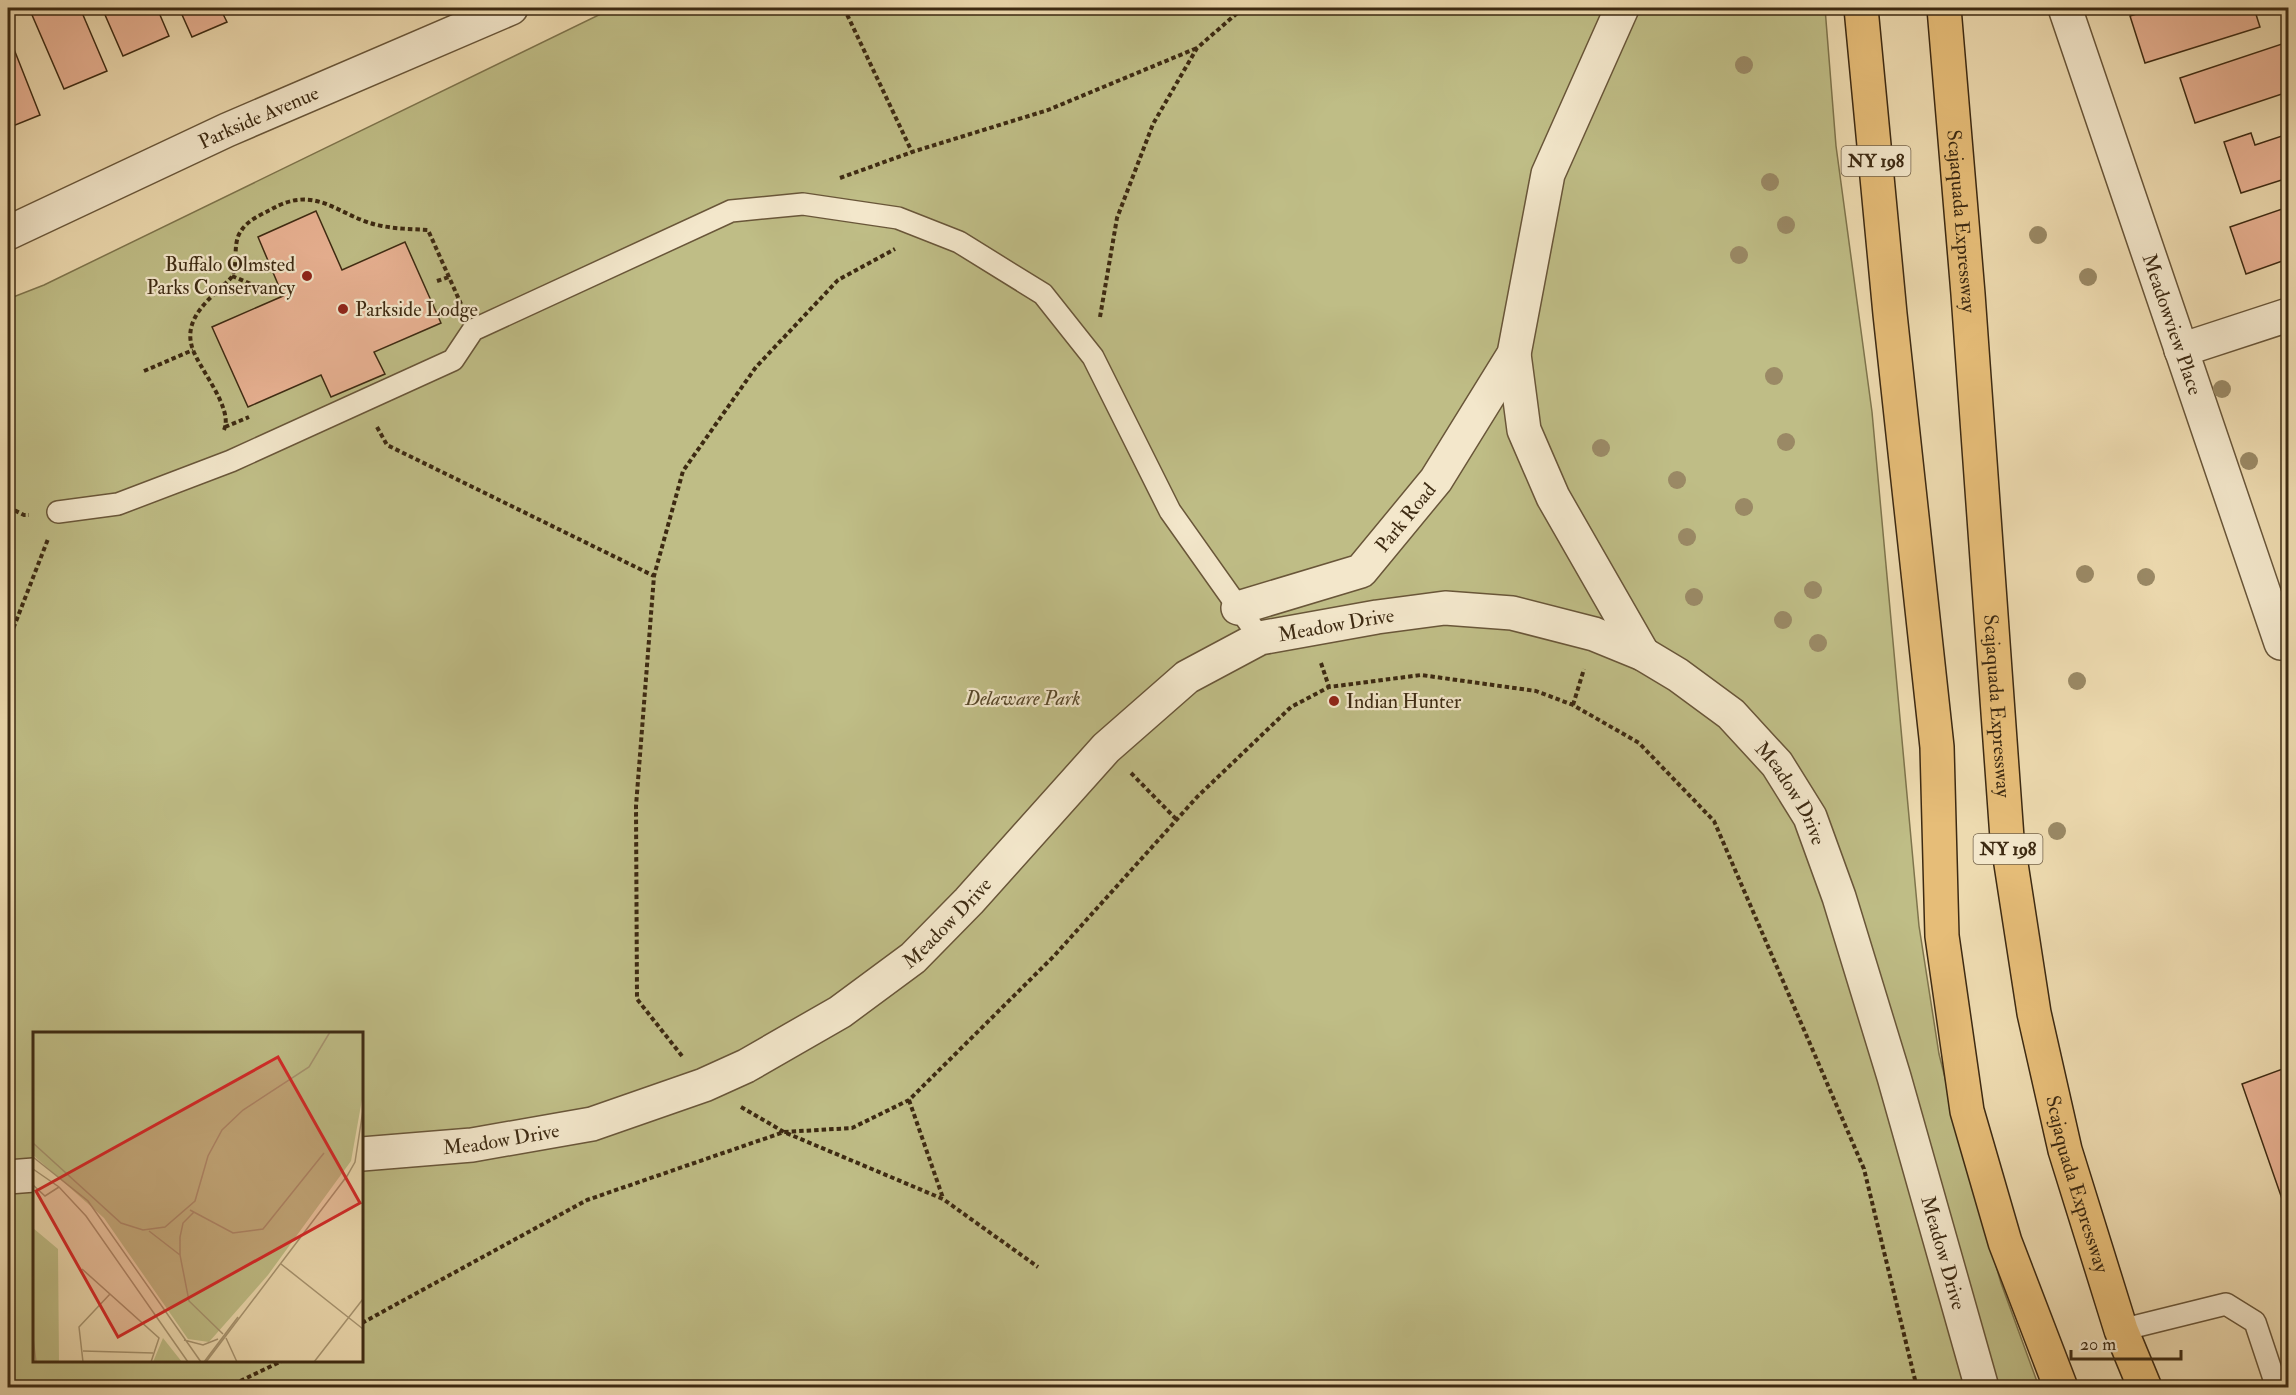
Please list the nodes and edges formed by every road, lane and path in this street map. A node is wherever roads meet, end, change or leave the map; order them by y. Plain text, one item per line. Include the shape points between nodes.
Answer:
1 (511, 8) edge
2 (844, 8) edge
3 (1243, 8) edge
4 (1622, 8) edge
5 (1862, 8) edge
6 (1944, 8) edge
7 (2065, 8) edge
8 (1197, 48) junction
9 (912, 152) junction
10 (834, 180) dead end
11 (930, 231) junction
12 (8, 234) edge
13 (232, 276) junction
14 (449, 277) junction
15 (437, 281) dead end
16 (268, 291) dead end
17 (465, 314) dead end
18 (2289, 315) edge
19 (193, 350) junction
20 (2181, 350) junction
21 (1514, 354) junction
22 (1093, 357) junction
23 (144, 371) dead end
24 (214, 372) dead end
25 (208, 375) junction
26 (249, 417) dead end
27 (374, 422) dead end
28 (225, 427) junction
29 (221, 435) dead end
30 (58, 512) joint
31 (654, 576) junction
32 (1238, 608) junction
33 (1260, 638) junction
34 (8, 642) edge
35 (2281, 642) dead end
36 (1643, 654) junction
37 (1106, 748) junction
38 (1177, 820) junction
39 (704, 1085) junction
40 (909, 1100) junction
41 (784, 1132) junction
42 (363, 1154) edge
43 (33, 1175) edge
44 (8, 1177) edge
45 (944, 1199) junction
46 (1038, 1267) dead end
47 (363, 1322) edge
48 (2121, 1330) junction
49 (280, 1362) edge
50 (219, 1388) edge
51 (1917, 1388) edge
52 (1982, 1388) edge
53 (2061, 1388) edge
54 (2145, 1388) edge
55 (2277, 1388) edge

1 - 12 street, Parkside Avenue via 227,130
2 - 9 path
3 - 8 path
4 - 21 street, Park Road via 1548,174
5 - 53 highway, NY 198 via 1890,314 1937,747 1943,947 1967,1112 2005,1242
6 - 48 highway, Scajaquada Expressway / NY 198 via 2007,838 2034,1012 2065,1150
7 - 20 street, Meadowview Place
8 - 9 path via 1048,110
8 - 22 path via 1153,124 1117,218
9 - 10 path
11 - 22 lane via 959,242 1043,294
11 - 30 lane via 898,218 803,204 731,211 473,330 453,360 242,456 118,504
11 - 31 path via 838,280 756,367 683,471
13 - 14 path via 241,231 278,205 305,198 380,226 428,230
13 - 16 path
13 - 19 path via 193,319 189,336
14 - 15 path
14 - 17 path
18 - 20 street
19 - 23 path
19 - 25 path
20 - 35 street, Meadowview Place
21 - 32 street, Park Road via 1436,480 1361,571
21 - 36 street, Park Road via 1528,440 1553,497
22 - 32 lane via 1170,511
24 - 25 path
25 - 28 path
26 - 28 path
27 - 31 path via 387,445
28 - 29 path
30 - 34 path
31 - 39 path via 636,806 637,999
32 - 33 lane
33 - 36 street, Meadow Drive via 1446,608 1512,613 1594,634
33 - 37 street, Meadow Drive via 1187,677
36 - 52 street, Meadow Drive via 1731,714 1777,764 1810,817 1839,897 1894,1077
37 - 38 path
37 - 39 street, Meadow Drive via 969,901 912,958 840,1012 746,1066
38 - 40 path via 1054,956
38 - 51 path via 1291,707 1329,687 1421,675 1536,691 1573,705 1640,743 1714,821 1797,1009 1864,1170
39 - 41 path
39 - 42 street, Meadow Drive via 592,1124 472,1145
40 - 41 path via 852,1128
40 - 45 path
41 - 45 path
41 - 47 path via 587,1200
43 - 44 street
45 - 46 path
48 - 54 highway, Scajaquada Expressway / NY 198
48 - 55 lane via 2226,1304 2255,1322
49 - 50 path

